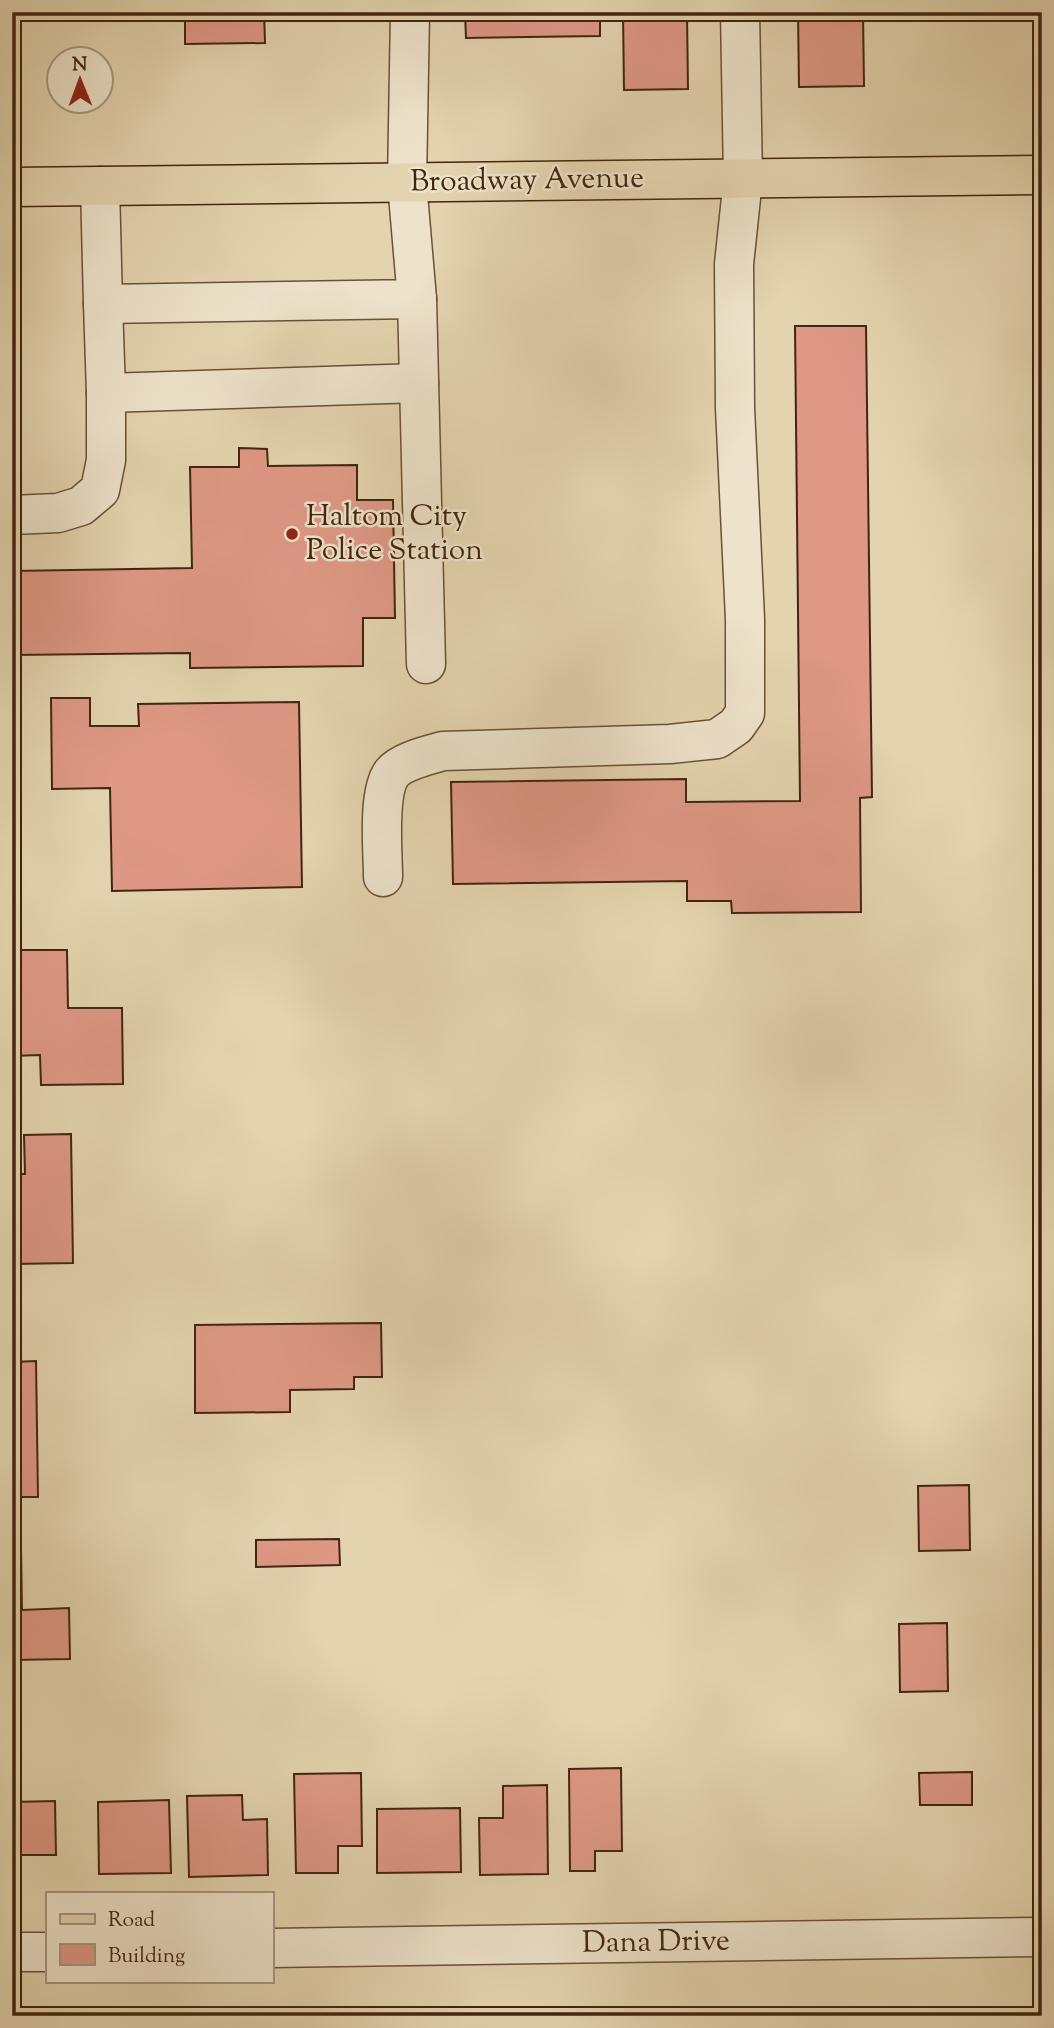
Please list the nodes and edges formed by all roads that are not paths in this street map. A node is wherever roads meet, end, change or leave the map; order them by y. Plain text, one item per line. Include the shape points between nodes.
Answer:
1 (410, 12) edge
2 (740, 12) edge
3 (1042, 175) edge
4 (743, 178) junction
5 (407, 183) junction
6 (100, 186) junction
7 (12, 187) edge
8 (417, 299) junction
9 (103, 304) junction
10 (419, 383) junction
11 (106, 393) junction
12 (12, 514) edge
13 (426, 664) dead end
14 (383, 877) dead end
15 (1042, 1937) edge
16 (273, 1948) edge
17 (12, 1952) edge
18 (46, 1952) edge

1 - 5 street
2 - 4 street
3 - 4 main road, Broadway Avenue
4 - 5 main road, Broadway Avenue
4 - 14 street via 734,264 745,713 717,739 443,751 417,758 392,773 382,802
5 - 6 main road, Broadway Avenue
5 - 8 street
6 - 7 main road, Broadway Avenue
6 - 9 street
8 - 9 street
8 - 10 street
9 - 11 street
10 - 11 street
10 - 13 street
11 - 12 street via 106,460 100,490 81,506 58,513
15 - 16 street, Dana Drive
17 - 18 street

